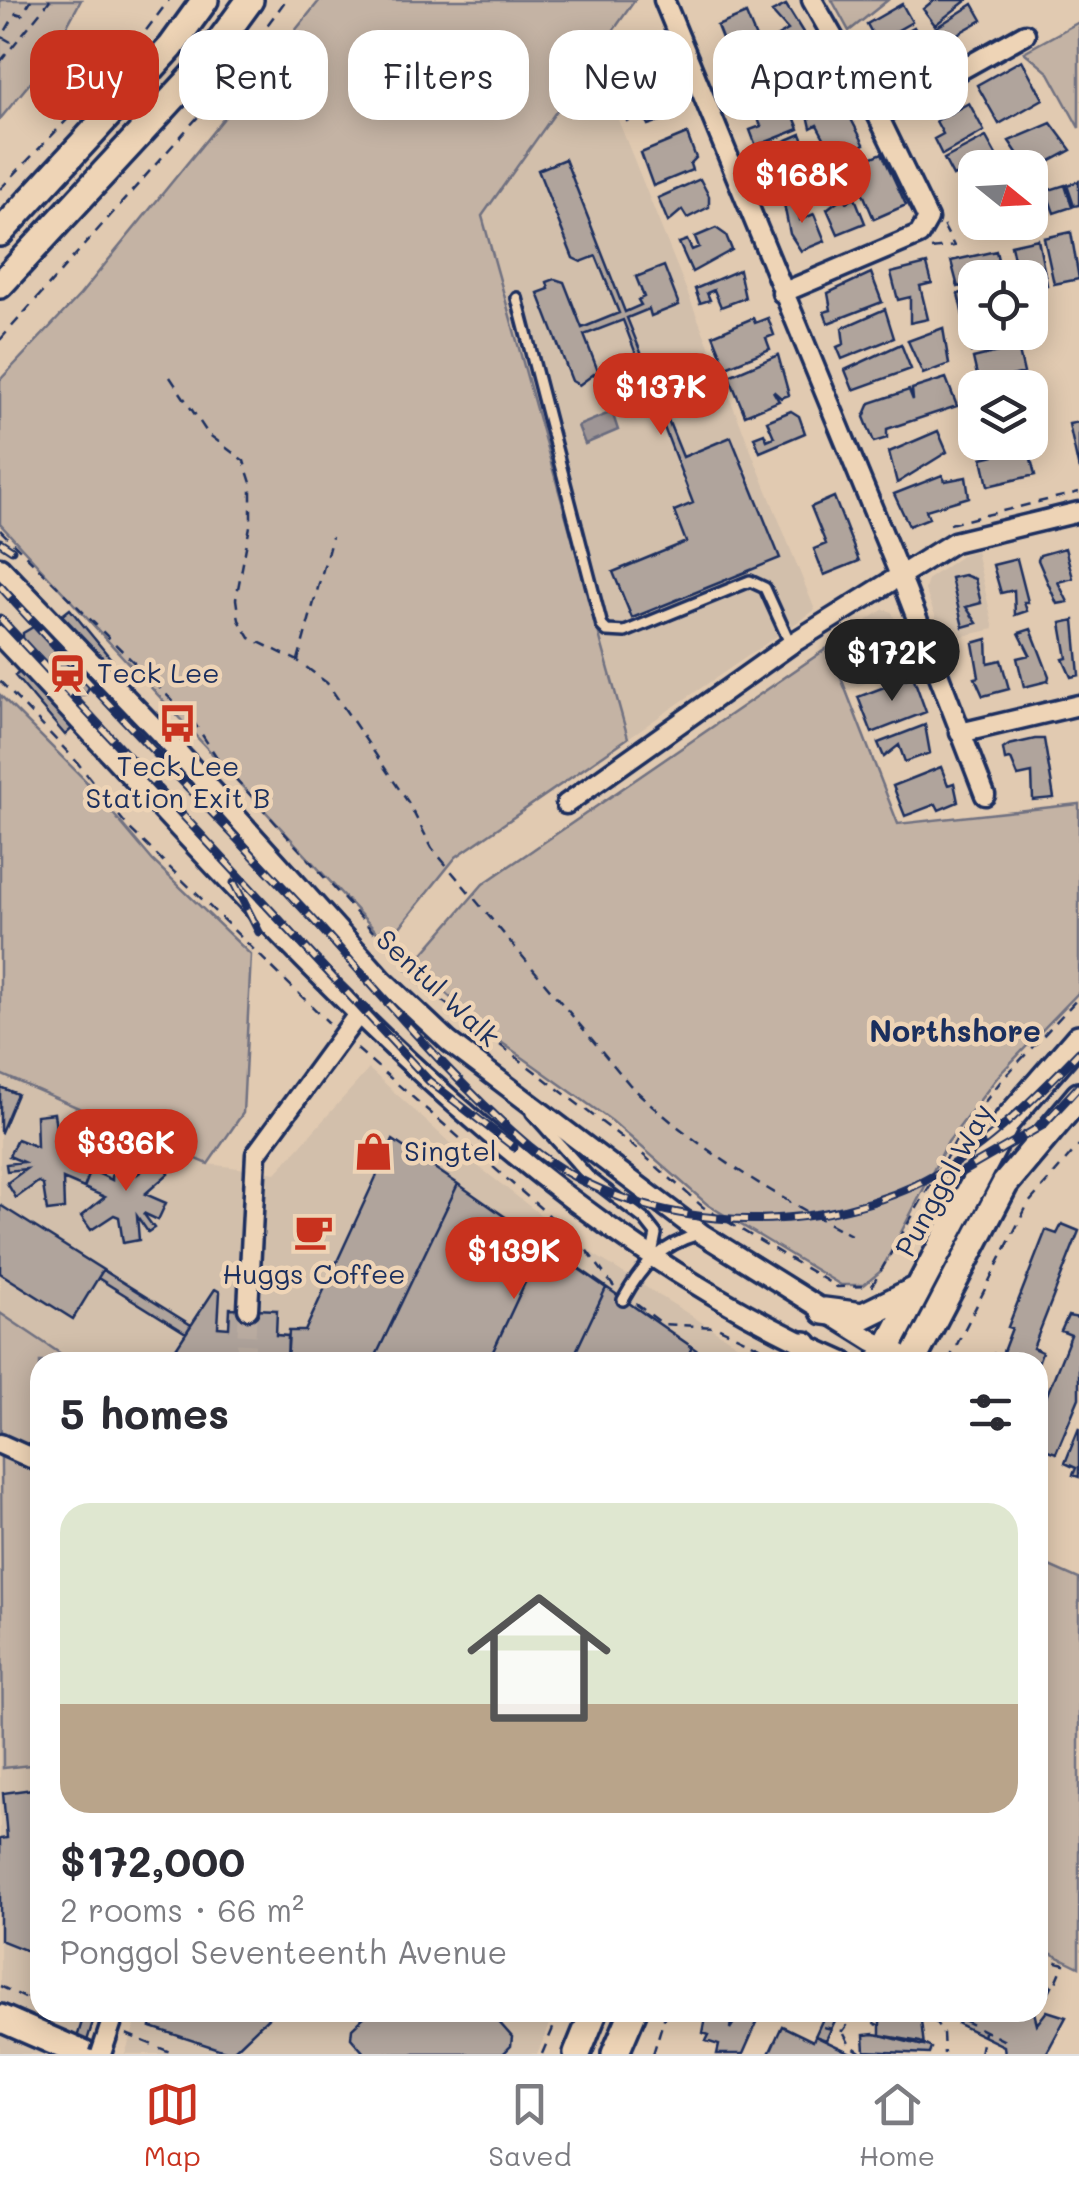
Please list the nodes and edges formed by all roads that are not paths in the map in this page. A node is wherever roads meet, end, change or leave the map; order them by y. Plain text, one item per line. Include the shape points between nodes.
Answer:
1 (205, 0) edge
2 (250, 0) edge
3 (664, 0) edge
4 (812, 0) edge
5 (829, 30) edge
6 (1025, 34) dead end
7 (968, 66) edge
8 (880, 120) edge
9 (0, 233) edge
10 (0, 285) edge
11 (782, 292) junction
12 (517, 298) dead end
13 (1079, 512) edge
14 (0, 567) edge
15 (899, 575) junction
16 (0, 636) edge
17 (791, 644) junction
18 (1079, 705) edge
19 (960, 733) junction
20 (985, 796) dead end
21 (566, 804) dead end
22 (359, 1013) junction
23 (1074, 1030) edge
24 (524, 1101) junction
25 (1078, 1101) edge
26 (702, 1234) junction
27 (652, 1257) junction
28 (919, 1288) junction
29 (624, 1297) road end
30 (248, 1309) tunnel mouth
31 (824, 1311) junction
32 (806, 1352) edge
33 (880, 1352) edge
34 (886, 1352) edge
35 (918, 1352) edge
36 (0, 1444) edge
37 (30, 1458) edge
38 (0, 2018) edge
39 (112, 2022) edge
40 (590, 2022) edge
41 (628, 2022) edge
42 (83, 2054) edge
43 (101, 2054) edge
44 (577, 2054) edge
45 (615, 2054) edge

1 - 9 main road via 171,48
2 - 10 main road via 198,70
3 - 11 street
4 - 5 street
6 - 7 street
8 - 11 street via 923,227
11 - 15 street
12 - 17 lane via 602,626 626,632 750,581 765,588
13 - 15 street via 954,542
14 - 24 street, Sentul Walk via 177,750 383,980
15 - 17 street
15 - 19 street
16 - 22 street
17 - 21 street
18 - 19 street
19 - 20 street
22 - 27 street via 502,1146
22 - 30 street via 256,1154
23 - 28 main road, Punggol Way via 1008,1121
24 - 26 street, Sentul Walk
24 - 27 lane via 588,1176 656,1234
25 - 35 main road, Punggol Way via 1005,1184
26 - 27 lane via 672,1242
26 - 31 street, Sentul Walk
27 - 29 lane
27 - 32 street
28 - 31 main road via 863,1316
28 - 34 main road, Punggol Way
31 - 33 street, Sentul Walk
36 - 37 street
38 - 42 main road
39 - 43 street, bridge
40 - 44 main road
41 - 45 main road

